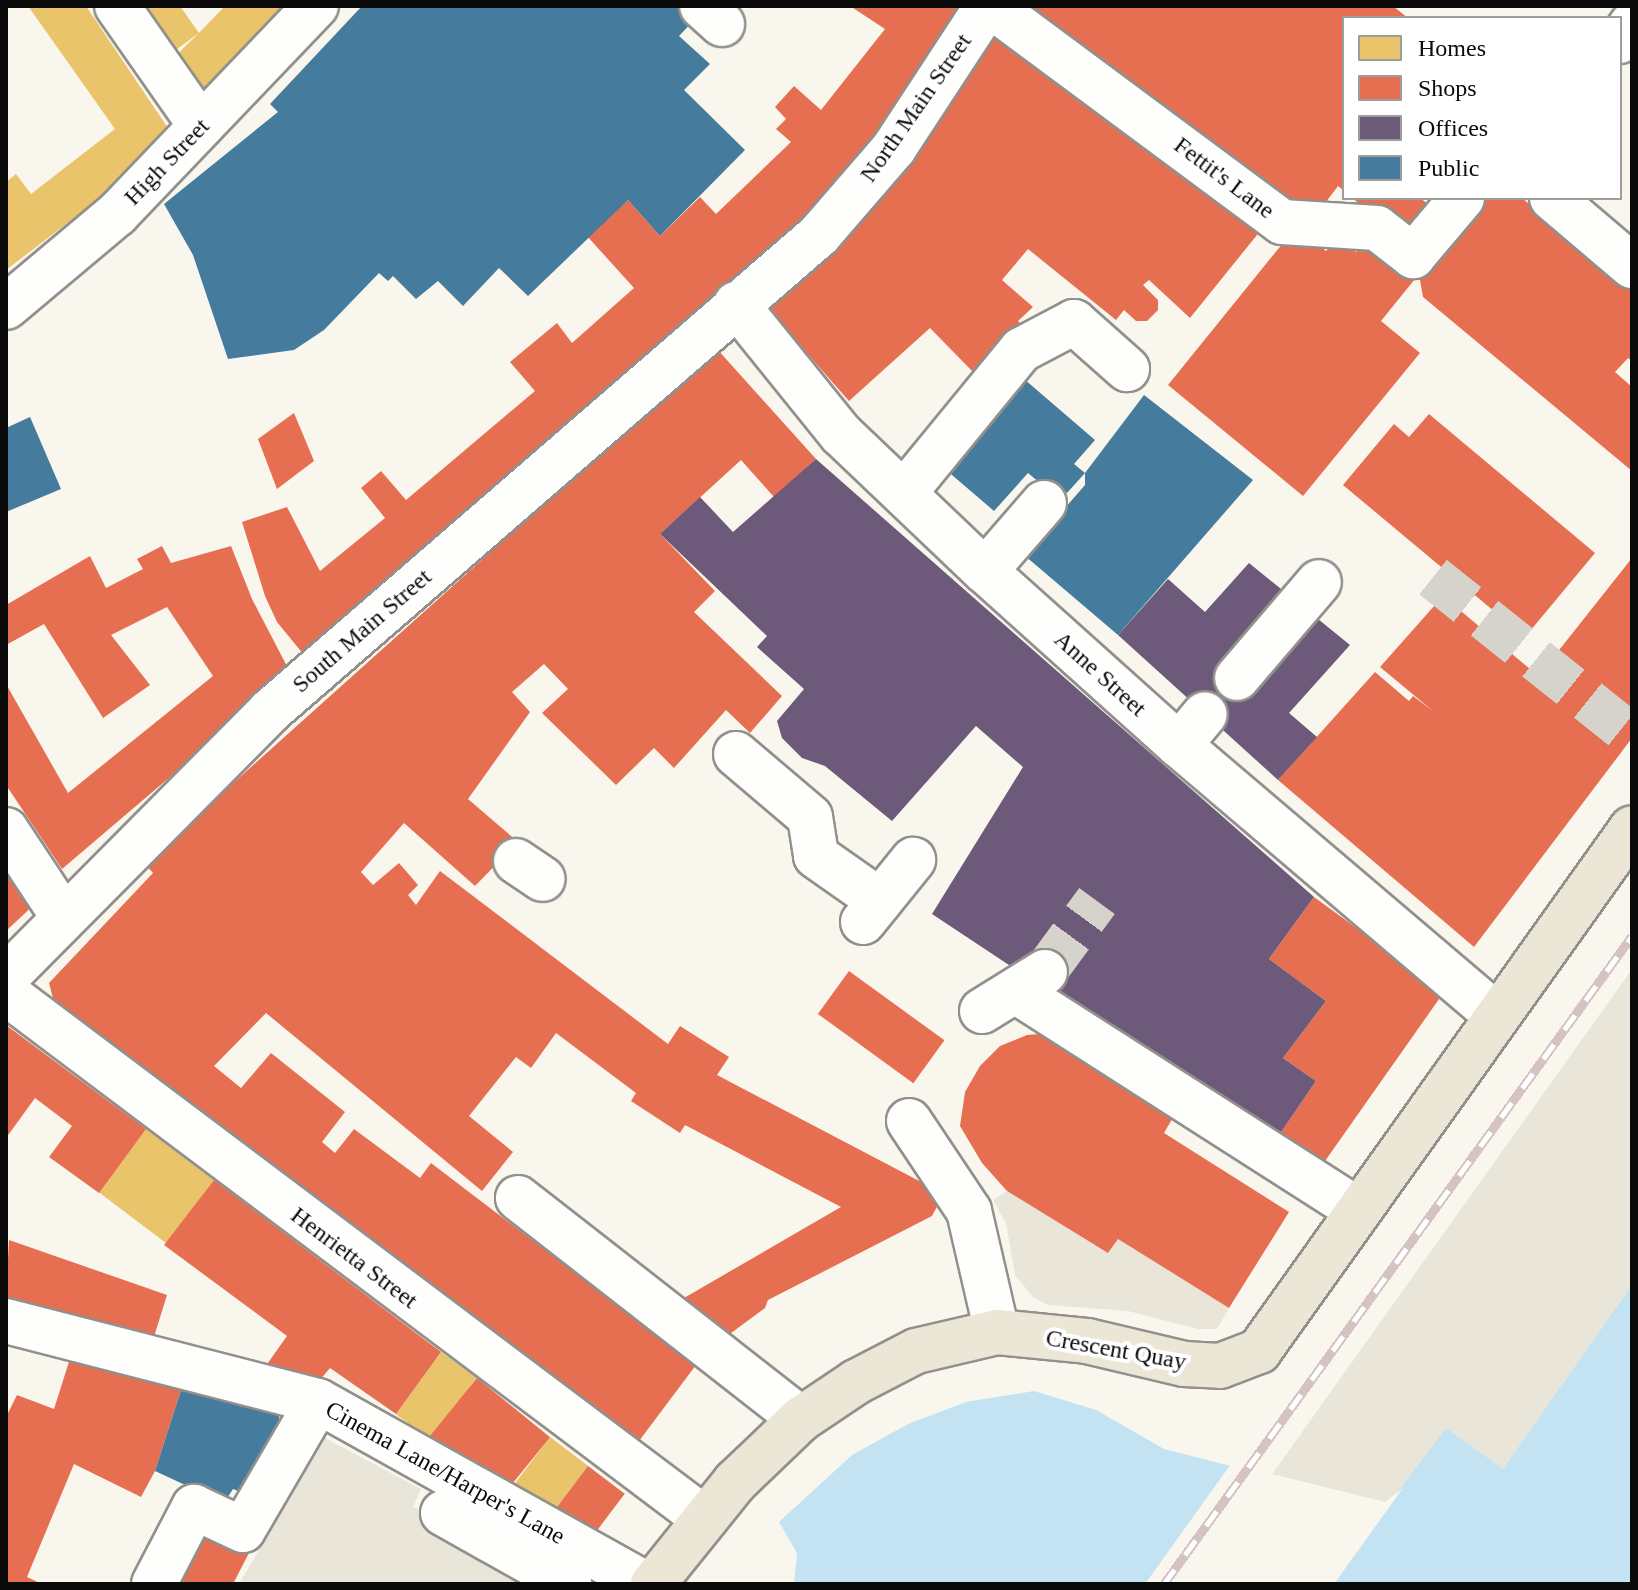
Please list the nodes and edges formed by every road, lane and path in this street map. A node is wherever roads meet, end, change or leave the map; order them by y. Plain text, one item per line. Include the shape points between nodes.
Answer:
1 (117, 6) edge
2 (316, 6) edge
3 (989, 6) edge
4 (201, 126) junction
5 (1460, 200) edge
6 (1554, 200) edge
7 (1632, 266) edge
8 (736, 304) junction
9 (6, 307) edge
10 (1127, 369) dead end
11 (904, 493) junction
12 (1044, 503) dead end
13 (985, 571) junction
14 (1319, 582) dead end
15 (1237, 678) dead end
16 (736, 754) dead end
17 (1632, 828) edge
18 (6, 830) edge
19 (913, 860) dead end
20 (64, 918) junction
21 (6, 977) edge
22 (1015, 992) dead end
23 (6, 993) edge
24 (1495, 1014) junction
25 (909, 1121) dead end
26 (518, 1198) dead end
27 (1359, 1211) junction
28 (6, 1321) edge
29 (997, 1332) junction
30 (318, 1401) junction
31 (801, 1419) junction
32 (443, 1513) dead end
33 (705, 1519) junction
34 (154, 1584) edge
35 (569, 1584) edge
36 (645, 1584) edge
37 (653, 1584) edge

1 - 4 street
2 - 4 street, High Street
3 - 5 street, Fettit's Lane via 1282,222 1377,228 1413,256
3 - 8 street, North Main Street via 884,159 819,235
4 - 9 street, High Street via 117,214
6 - 7 street
8 - 11 street, Anne Street via 841,434
8 - 20 street, South Main Street via 270,711
10 - 11 street via 1074,322 1021,350
11 - 13 street, Anne Street
12 - 13 street
13 - 24 street, Anne Street via 1098,663 1192,730
14 - 15 street
16 - 19 street via 810,817 816,856 872,912
17 - 24 main road, Crescent Quay
18 - 20 street
20 - 21 street, South Main Street
22 - 27 street
23 - 33 street, Henrietta Street
24 - 27 main road, Crescent Quay
25 - 29 street via 969,1211
26 - 31 street
27 - 29 main road, Crescent Quay via 1275,1333 1241,1362 1184,1364 1087,1341
28 - 30 street, Cinema Lane/Harper's Lane
29 - 31 main road, Crescent Quay via 916,1351
30 - 34 street via 243,1530 194,1507
30 - 36 street, Cinema Lane/Harper's Lane
31 - 33 main road, Crescent Quay
32 - 35 street
33 - 37 main road, Crescent Quay

